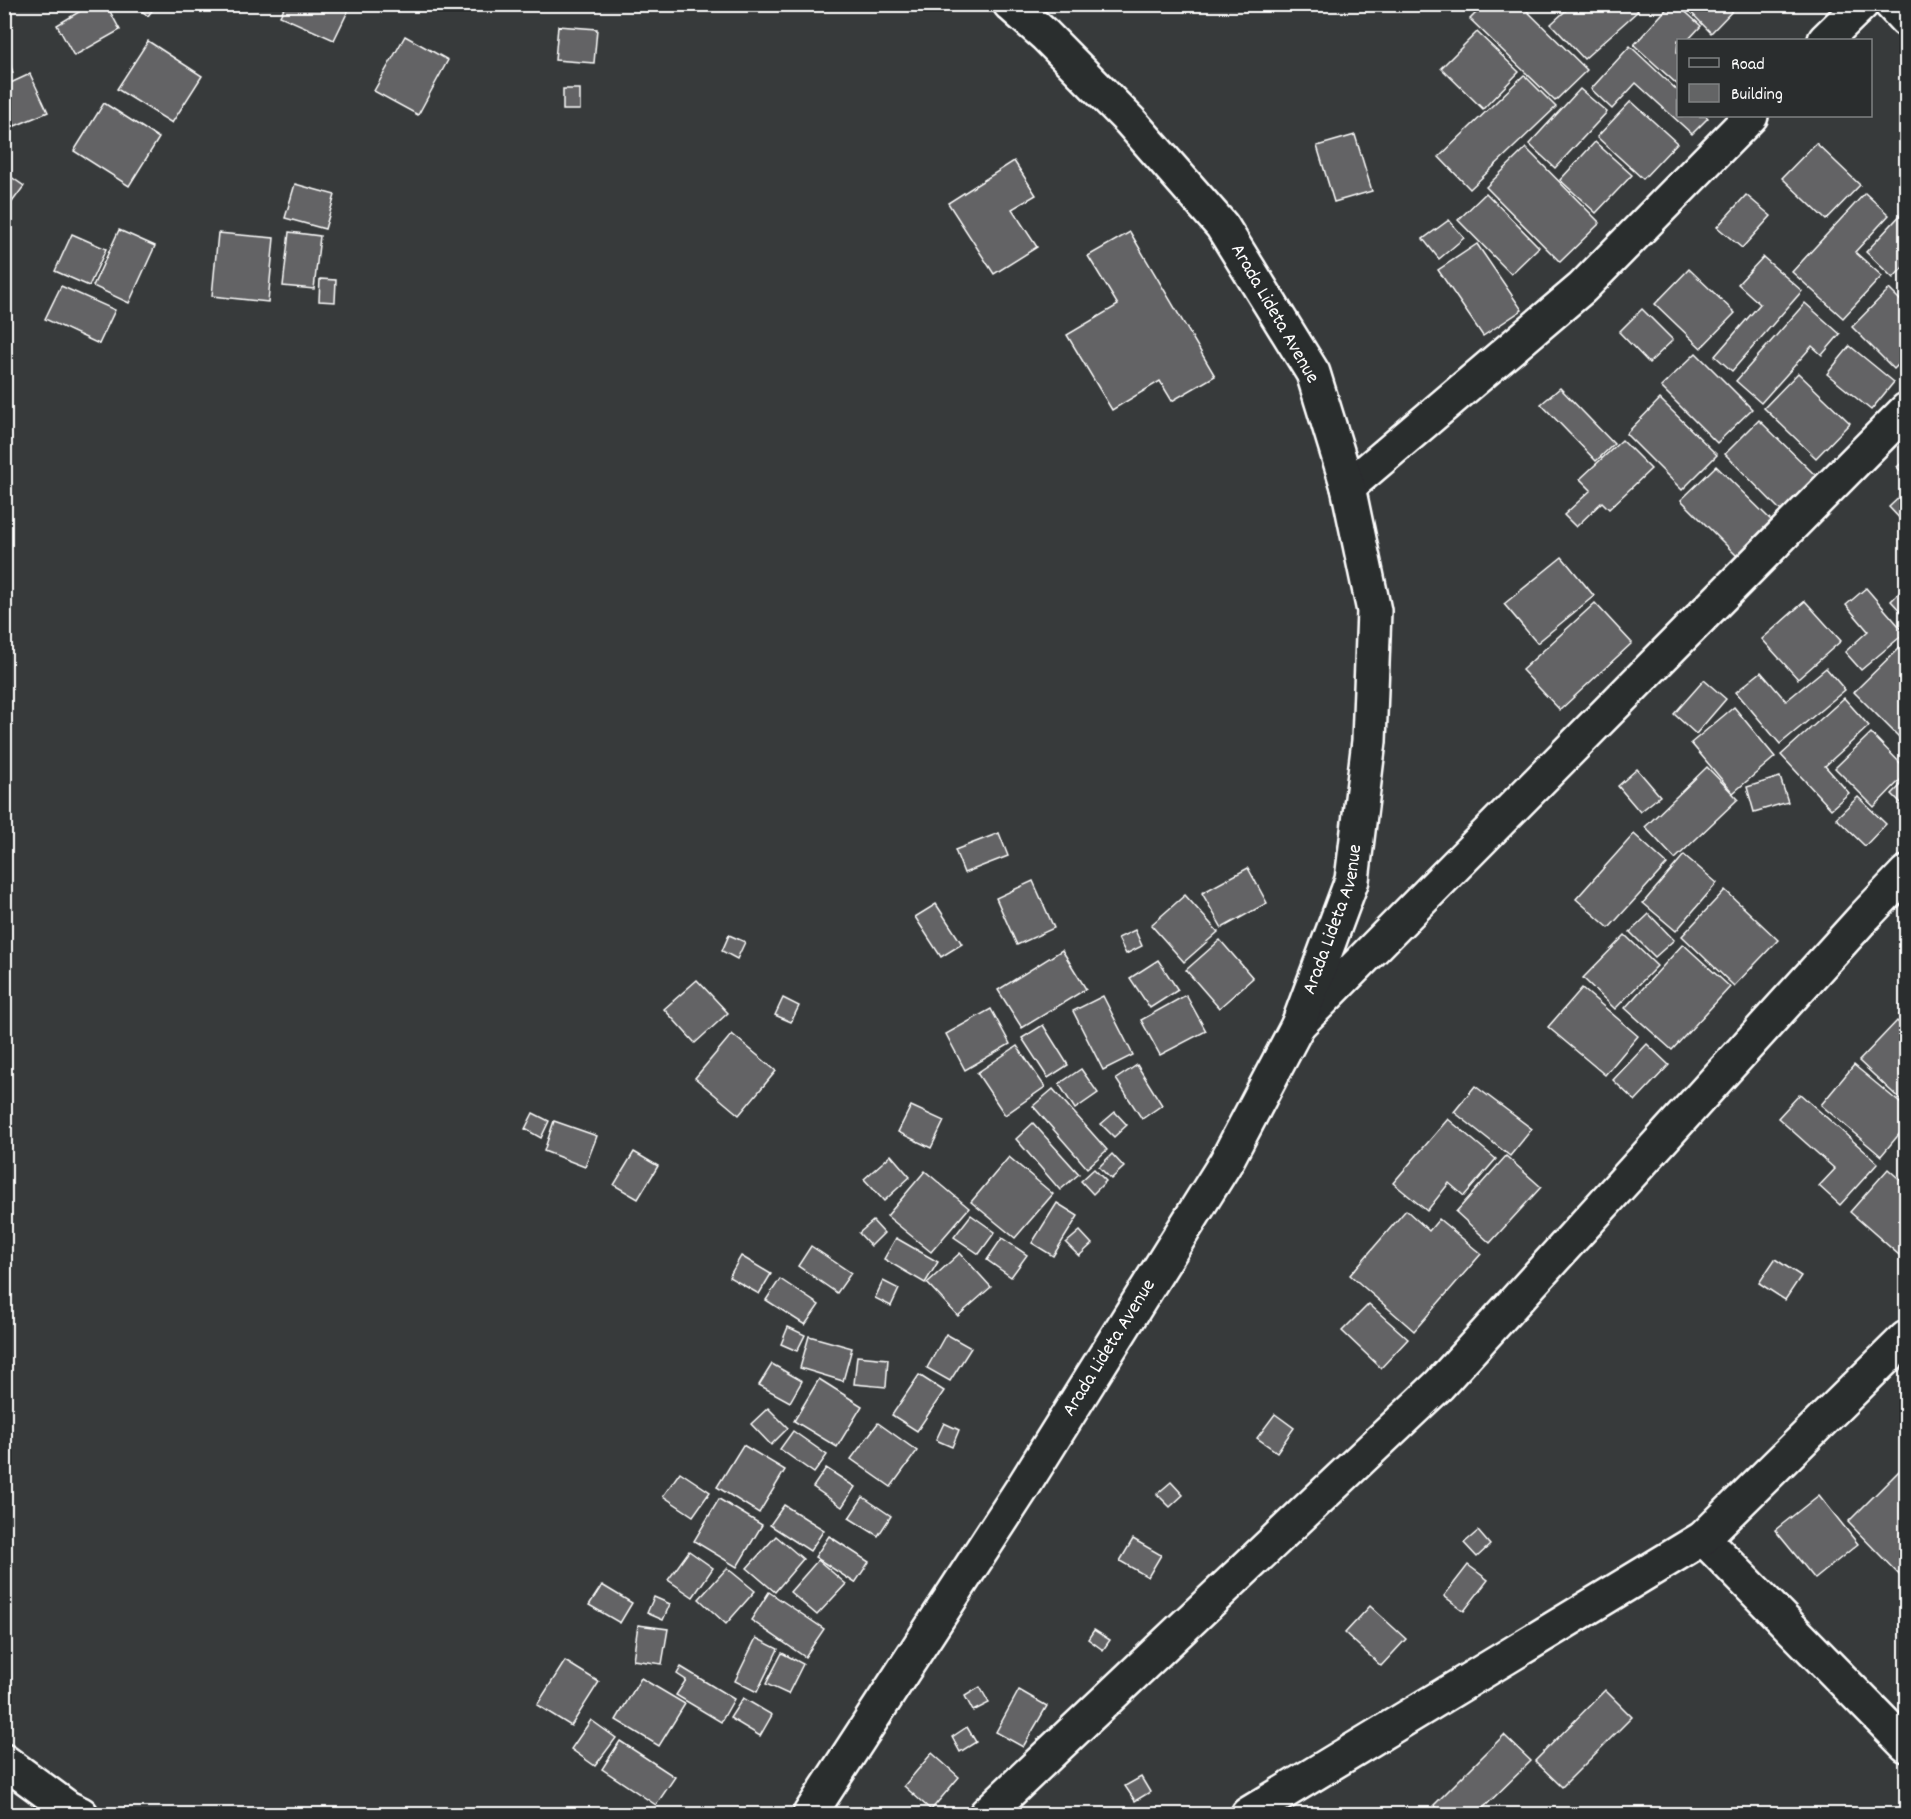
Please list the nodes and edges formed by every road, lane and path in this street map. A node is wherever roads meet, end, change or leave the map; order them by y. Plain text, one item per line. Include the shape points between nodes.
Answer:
1 (1010, 4) edge
2 (1862, 4) edge
3 (1891, 4) edge
4 (1906, 20) edge
5 (1826, 39) edge
6 (1750, 117) edge
7 (1906, 410) edge
8 (1348, 487) junction
9 (1906, 873) edge
10 (1298, 1026) junction
11 (1906, 1338) edge
12 (1702, 1538) junction
13 (1906, 1745) edge
14 (4, 1761) edge
15 (81, 1815) edge
16 (810, 1815) edge
17 (986, 1815) edge
18 (1248, 1815) edge

1 - 8 main road, Arada Lideta Avenue via 1131,121 1222,226 1313,374
2 - 5 main road
3 - 4 main road
6 - 8 main road via 1582,288
7 - 10 main road
8 - 10 main road, Arada Lideta Avenue via 1374,611 1369,741 1352,880
9 - 17 main road via 1439,1385
10 - 16 main road, Arada Lideta Avenue via 1226,1162
11 - 12 main road
12 - 13 main road
12 - 18 main road
14 - 15 main road

